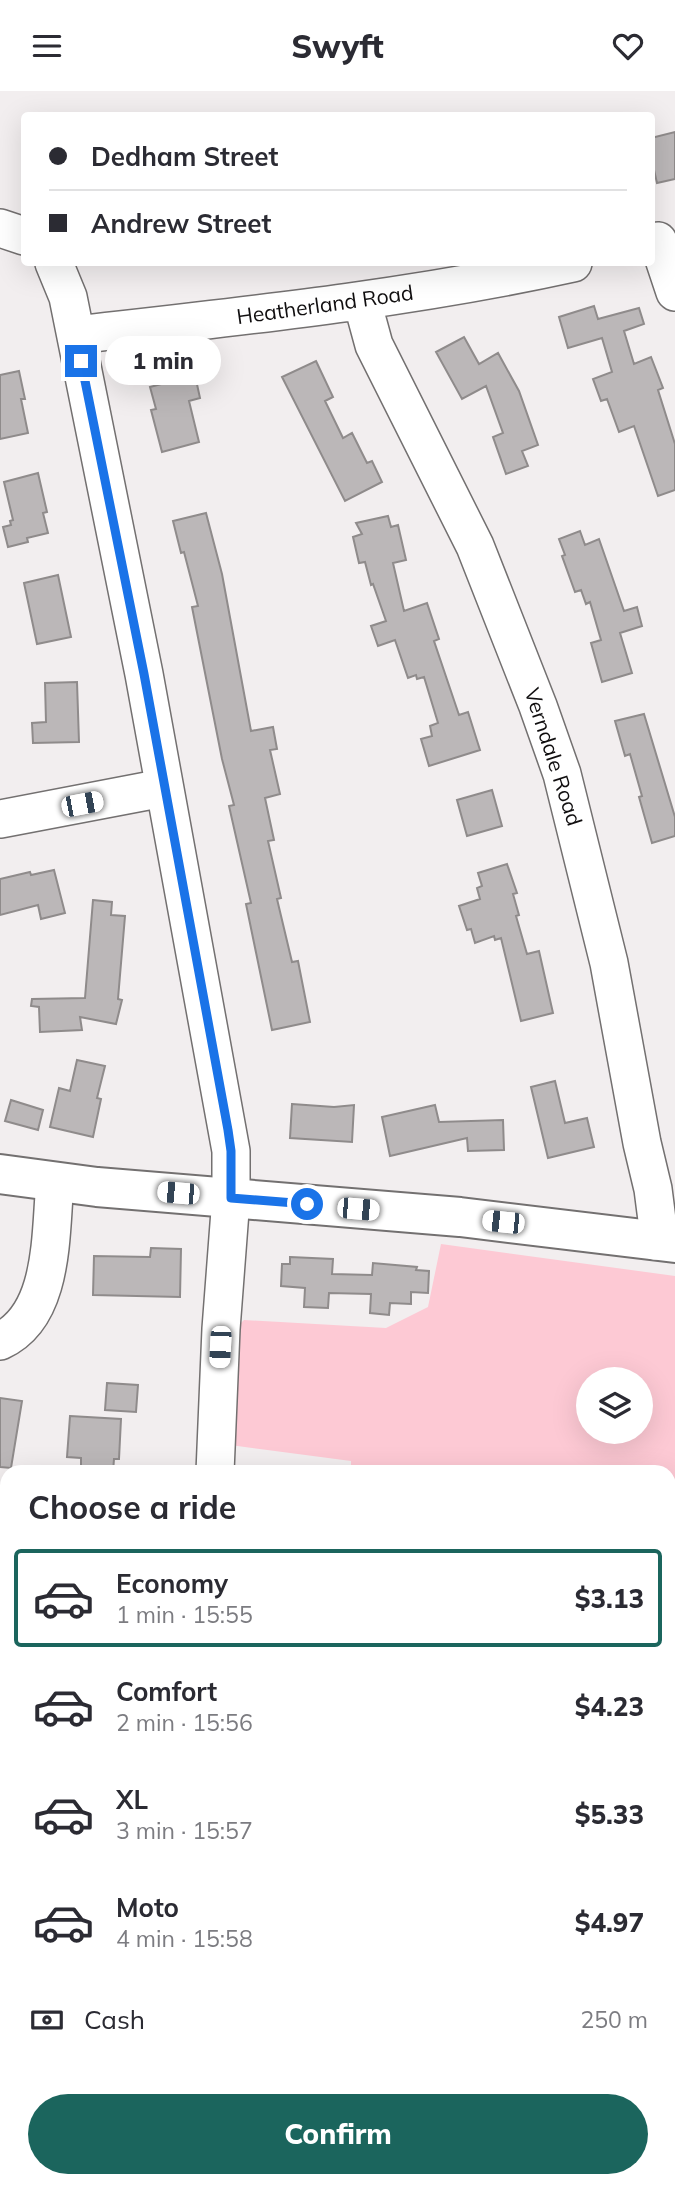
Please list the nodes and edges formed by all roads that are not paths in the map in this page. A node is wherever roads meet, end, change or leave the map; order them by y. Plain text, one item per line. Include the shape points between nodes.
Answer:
1 (0, 228) edge
2 (21, 235) edge
3 (661, 240) edge
4 (56, 266) edge
5 (558, 266) edge
6 (675, 292) edge
7 (362, 301) junction
8 (76, 335) junction
9 (163, 788) junction
10 (0, 819) edge
11 (0, 1174) edge
12 (55, 1182) junction
13 (231, 1198) junction
14 (665, 1242) edge
15 (0, 1341) edge
16 (215, 1465) edge

1 - 2 street
3 - 6 street
4 - 8 street
5 - 7 street, Heatherland Road
7 - 8 street, Heatherland Road
7 - 14 street, Verndale Road via 374,345 475,546 562,773 609,963 657,1220
8 - 9 street
9 - 10 street
9 - 13 street via 228,1130
11 - 12 main road
12 - 13 main road
12 - 15 street via 41,1293 16,1330
13 - 14 main road via 460,1217
13 - 16 street

